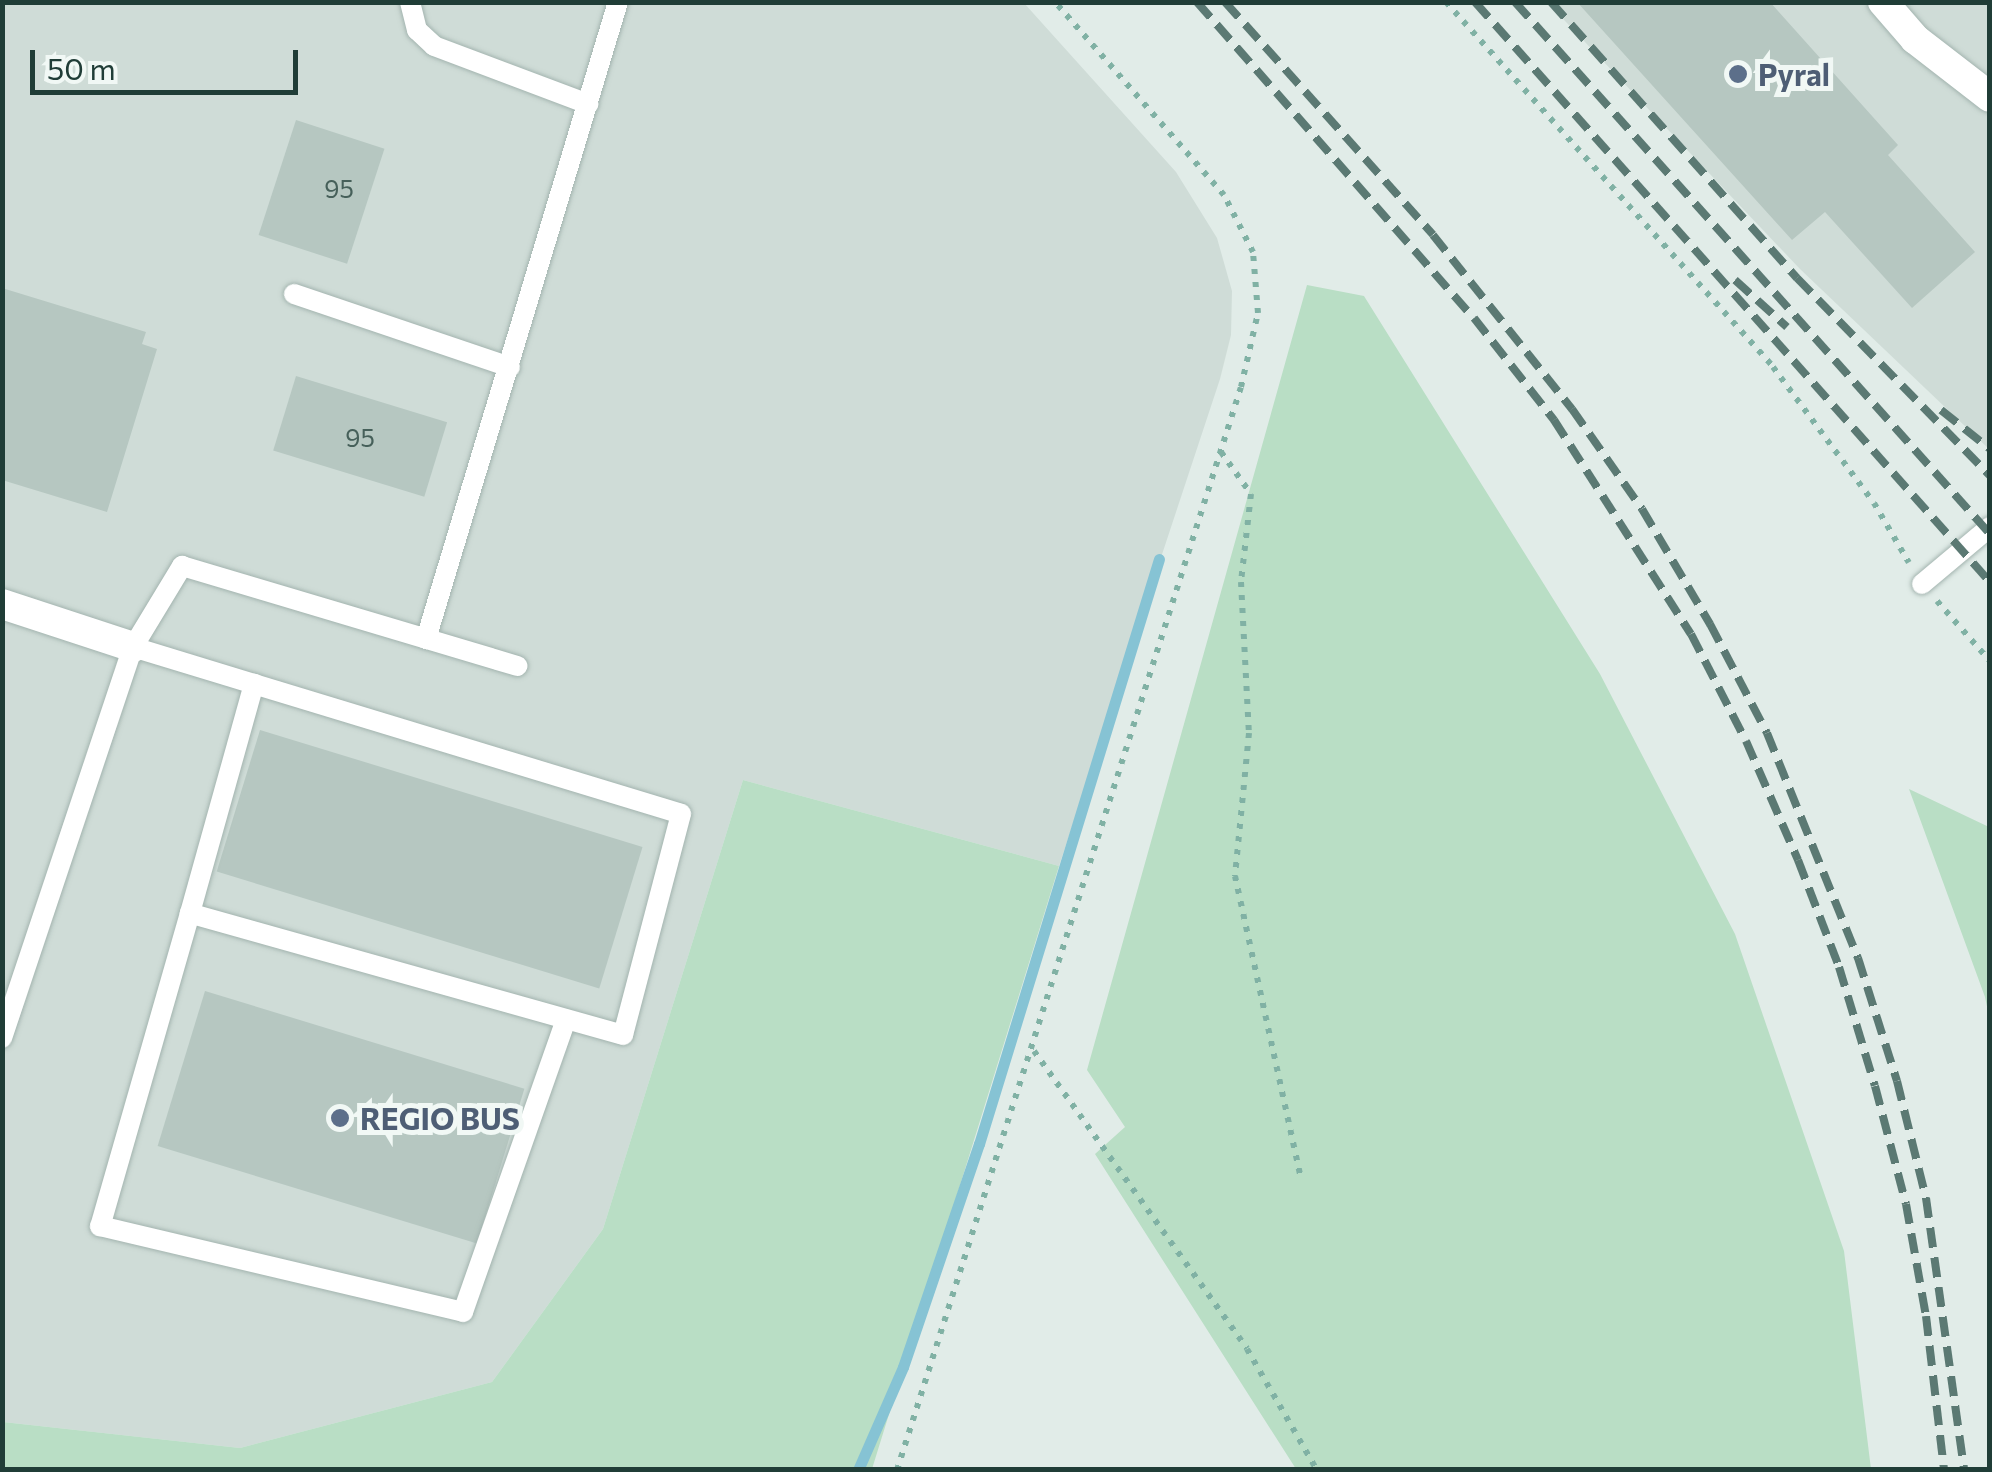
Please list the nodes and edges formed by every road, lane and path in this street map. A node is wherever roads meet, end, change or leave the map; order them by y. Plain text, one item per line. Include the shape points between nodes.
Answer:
1 (410, 2) edge
2 (618, 2) edge
3 (1054, 2) edge
4 (1446, 2) edge
5 (1883, 2) edge
6 (1990, 97) edge
7 (588, 104) junction
8 (294, 294) dead end
9 (510, 366) junction
10 (1221, 450) junction
11 (1990, 527) edge
12 (1922, 584) junction
13 (2, 604) edge
14 (426, 640) junction
15 (133, 647) junction
16 (1990, 661) edge
17 (516, 666) dead end
18 (254, 684) junction
19 (190, 913) junction
20 (566, 1020) junction
21 (2, 1038) edge
22 (1034, 1050) junction
23 (1300, 1174) dead end
24 (897, 1470) edge
25 (1318, 1470) edge

1 - 7 lane via 416,30 434,46
2 - 7 lane
3 - 10 path via 1224,194 1253,252 1258,313
4 - 12 path via 1772,367 1874,503
5 - 6 main road via 1915,39
7 - 9 lane
8 - 9 lane
9 - 14 lane
10 - 22 path
10 - 23 path via 1250,494 1242,582 1249,733 1235,876
11 - 12 lane
12 - 16 path
13 - 15 main road
14 - 15 lane via 182,566
14 - 17 lane
15 - 18 lane
15 - 21 lane
18 - 19 lane
18 - 20 lane via 681,814 623,1034
19 - 20 lane
19 - 20 lane via 100,1226 464,1312
22 - 24 path
22 - 25 path via 1247,1349

